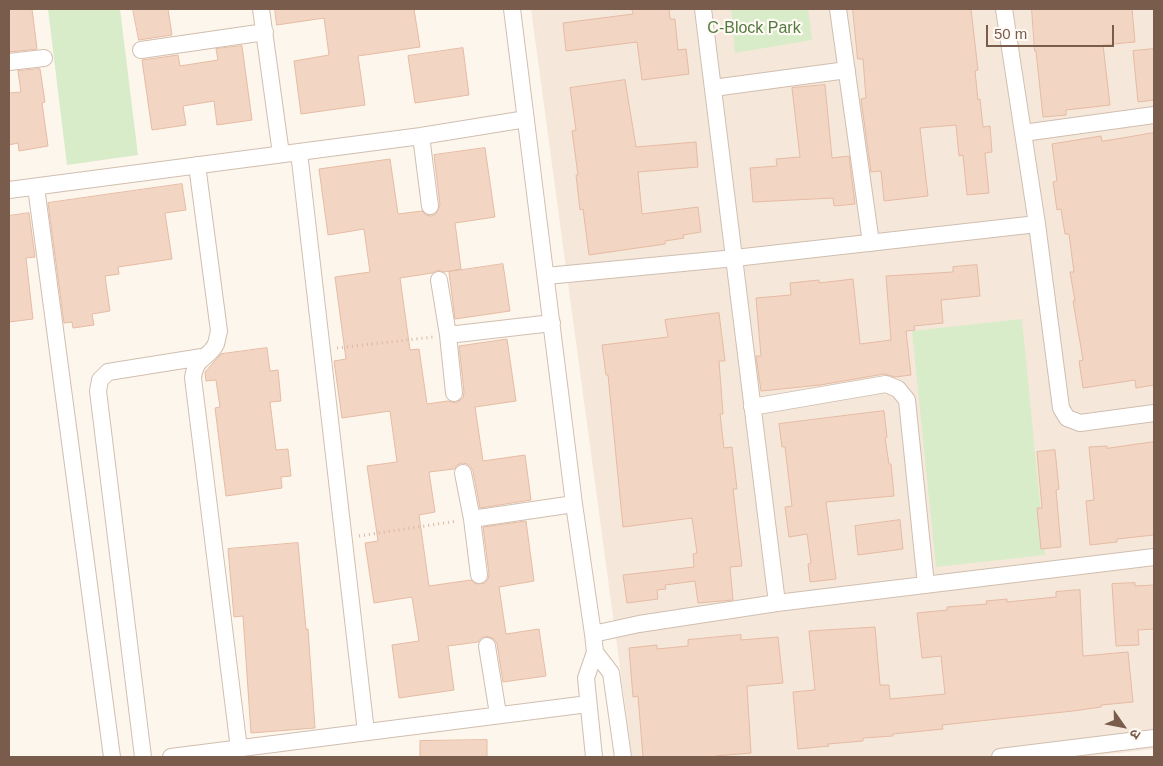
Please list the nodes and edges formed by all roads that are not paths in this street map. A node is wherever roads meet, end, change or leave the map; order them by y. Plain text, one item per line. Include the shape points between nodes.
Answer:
1 (261, 9) edge
2 (512, 9) edge
3 (703, 9) edge
4 (838, 9) edge
5 (1004, 9) edge
6 (264, 32) junction
7 (141, 50) dead end
8 (44, 58) dead end
9 (9, 62) edge
10 (847, 70) junction
11 (712, 88) junction
12 (1154, 115) edge
13 (526, 119) junction
14 (1023, 133) junction
15 (421, 136) junction
16 (299, 152) junction
17 (281, 154) junction
18 (197, 165) junction
19 (36, 187) junction
20 (9, 190) edge
21 (430, 206) dead end
22 (1037, 224) junction
23 (871, 243) junction
24 (734, 258) junction
25 (546, 276) junction
26 (439, 280) dead end
27 (552, 323) junction
28 (448, 335) junction
29 (202, 357) junction
30 (454, 393) dead end
31 (752, 407) junction
32 (1154, 413) edge
33 (463, 473) dead end
34 (574, 504) junction
35 (472, 519) junction
36 (1154, 557) edge
37 (479, 575) dead end
38 (926, 585) junction
39 (777, 603) junction
40 (593, 634) junction
41 (487, 646) dead end
42 (595, 652) junction
43 (588, 704) junction
44 (498, 714) junction
45 (366, 732) junction
46 (1154, 738) edge
47 (239, 748) junction
48 (112, 757) edge
49 (143, 757) edge
50 (171, 757) edge
51 (594, 757) edge
52 (624, 757) edge
53 (1000, 757) edge

1 - 6 street
2 - 13 street
3 - 11 street
4 - 10 street
5 - 14 street
6 - 7 street
6 - 17 street
8 - 9 street
10 - 11 street
10 - 23 street
11 - 24 street
12 - 14 street
13 - 15 street
13 - 25 street
14 - 22 street
15 - 16 street
15 - 21 street
16 - 17 street
16 - 45 street
17 - 18 street
18 - 19 street
18 - 29 street via 219,331 216,344
19 - 20 street
19 - 48 street
22 - 23 street
22 - 32 street via 1061,408 1066,418 1080,424
23 - 24 street
24 - 25 street
24 - 31 street
25 - 27 street
26 - 28 street
27 - 28 street
27 - 34 street
28 - 30 street
29 - 47 street via 194,367 193,378
29 - 49 street via 108,372 100,380 98,391
31 - 38 street via 886,384 898,390 907,400
31 - 39 street
33 - 35 street
34 - 35 street
34 - 40 street
35 - 37 street
36 - 38 street
38 - 39 street
39 - 40 street
40 - 42 street
41 - 44 street
42 - 43 street via 586,678
42 - 52 street via 611,673
43 - 44 street
43 - 51 street
44 - 45 street
45 - 47 street
46 - 53 street
47 - 50 street

